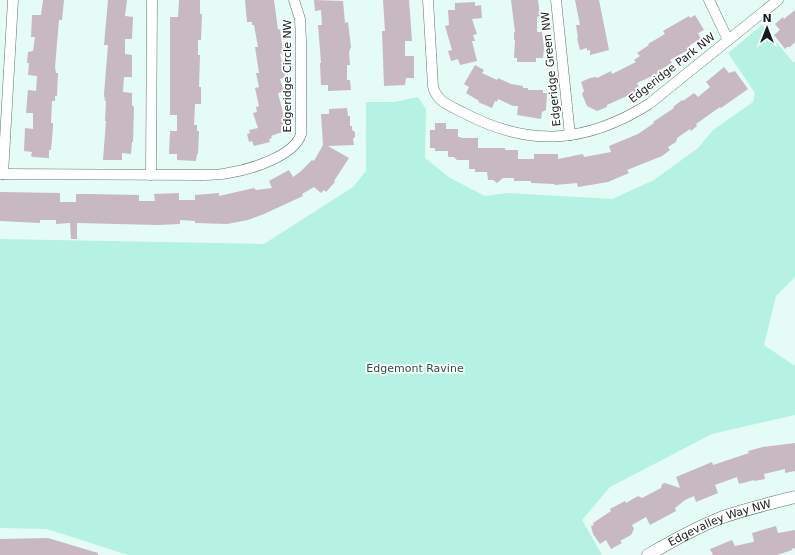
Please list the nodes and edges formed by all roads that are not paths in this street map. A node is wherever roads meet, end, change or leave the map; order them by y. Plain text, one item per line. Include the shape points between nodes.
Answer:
1 (14, 0) edge
2 (152, 0) edge
3 (294, 0) edge
4 (428, 0) edge
5 (556, 0) edge
6 (709, 0) edge
7 (778, 0) edge
8 (728, 40) junction
9 (570, 135) junction
10 (2, 174) edge
11 (151, 175) junction
12 (795, 497) edge
13 (648, 555) edge

1 - 10 street
2 - 11 street
3 - 11 street, Edgeridge Circle NW via 300,19 301,40 301,134 298,142 279,156 246,170 228,174
4 - 9 street, Edgeridge Park NW via 433,86 436,97 488,124 513,132 542,136
5 - 9 street, Edgeridge Green NW
6 - 8 street
7 - 8 street, Edgeridge Park NW
8 - 9 street, Edgeridge Park NW via 649,104 630,116 592,131
10 - 11 street, Edgeridge Circle NW
12 - 13 street, Edgevalley Way NW via 723,517 673,540

